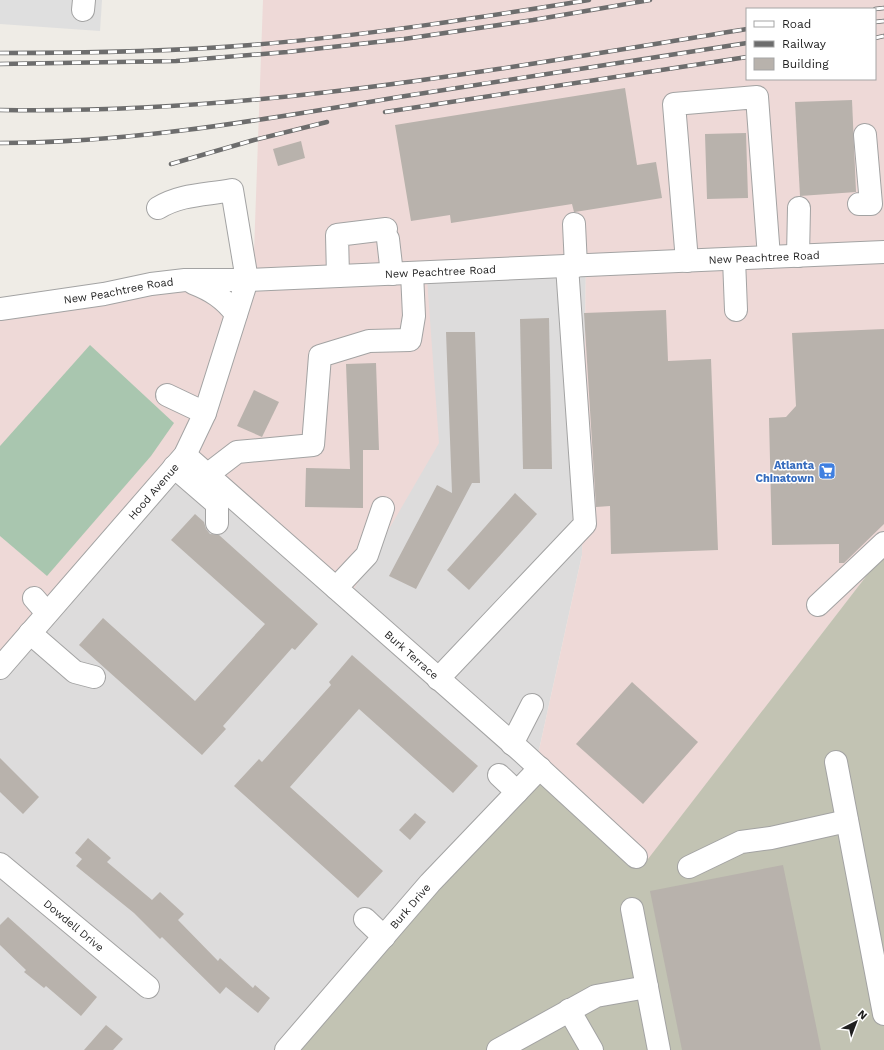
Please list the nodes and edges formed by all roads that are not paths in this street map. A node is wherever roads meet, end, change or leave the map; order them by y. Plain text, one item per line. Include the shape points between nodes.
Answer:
1 (865, 135) dead end
2 (208, 194) dead end
3 (859, 204) dead end
4 (799, 208) dead end
5 (574, 224) dead end
6 (884, 252) edge
7 (798, 256) junction
8 (769, 257) junction
9 (734, 259) junction
10 (687, 261) junction
11 (571, 266) junction
12 (402, 273) junction
13 (338, 276) junction
14 (185, 280) junction
15 (247, 280) junction
16 (0, 309) edge
17 (736, 310) dead end
18 (236, 314) junction
19 (166, 395) dead end
20 (205, 413) junction
21 (180, 461) junction
22 (208, 475) junction
23 (383, 508) dead end
24 (217, 523) dead end
25 (884, 543) edge
26 (336, 588) junction
27 (818, 605) dead end
28 (30, 633) junction
29 (0, 668) edge
30 (94, 677) dead end
31 (438, 678) junction
32 (532, 705) dead end
33 (512, 744) junction
34 (836, 762) dead end
35 (540, 768) junction
36 (499, 775) dead end
37 (517, 792) junction
38 (848, 821) junction
39 (636, 857) dead end
40 (0, 864) edge
41 (689, 867) dead end
42 (632, 909) dead end
43 (365, 919) dead end
44 (384, 937) junction
45 (647, 987) junction
46 (148, 988) dead end
47 (569, 1010) junction
48 (884, 1014) edge
49 (286, 1050) edge
50 (498, 1050) edge
51 (592, 1050) edge
52 (659, 1050) edge

1 - 3 street via 871,204
2 - 15 street via 232,190
4 - 7 street
5 - 11 street
6 - 7 street, New Peachtree Road
7 - 8 street, New Peachtree Road
8 - 9 street, New Peachtree Road
8 - 10 street via 757,97 674,104
9 - 10 street, New Peachtree Road
9 - 17 street
10 - 11 street, New Peachtree Road
11 - 12 street, New Peachtree Road
11 - 31 street via 585,524
12 - 13 street, New Peachtree Road
12 - 13 street via 387,234 337,235
12 - 22 street via 414,316 410,340 368,342 320,356 313,445 237,452
13 - 15 street, New Peachtree Road
14 - 15 street, New Peachtree Road
14 - 16 street, New Peachtree Road
14 - 18 street via 208,288 222,297
15 - 18 street, Hood Avenue
18 - 20 street, Hood Avenue
19 - 20 street
20 - 21 street, Hood Avenue
21 - 22 street, Burk Terrace
21 - 24 street via 217,504
21 - 28 street, Hood Avenue via 41,606
22 - 26 street, Burk Terrace
23 - 26 street via 367,556
25 - 27 street
26 - 31 street, Burk Terrace
28 - 29 street, Hood Avenue
28 - 30 street via 75,672
31 - 33 street, Burk Terrace
32 - 33 street
33 - 35 street, Burk Terrace
34 - 38 street
35 - 37 street, Burk Drive
35 - 39 street, Burk Terrace
36 - 37 street
37 - 44 street, Burk Drive
38 - 41 street via 741,842
38 - 48 street
40 - 46 street, Dowdell Drive
42 - 45 street
43 - 44 street
44 - 49 street, Burk Drive
45 - 47 street via 596,996
45 - 52 street
47 - 50 street
47 - 51 street

